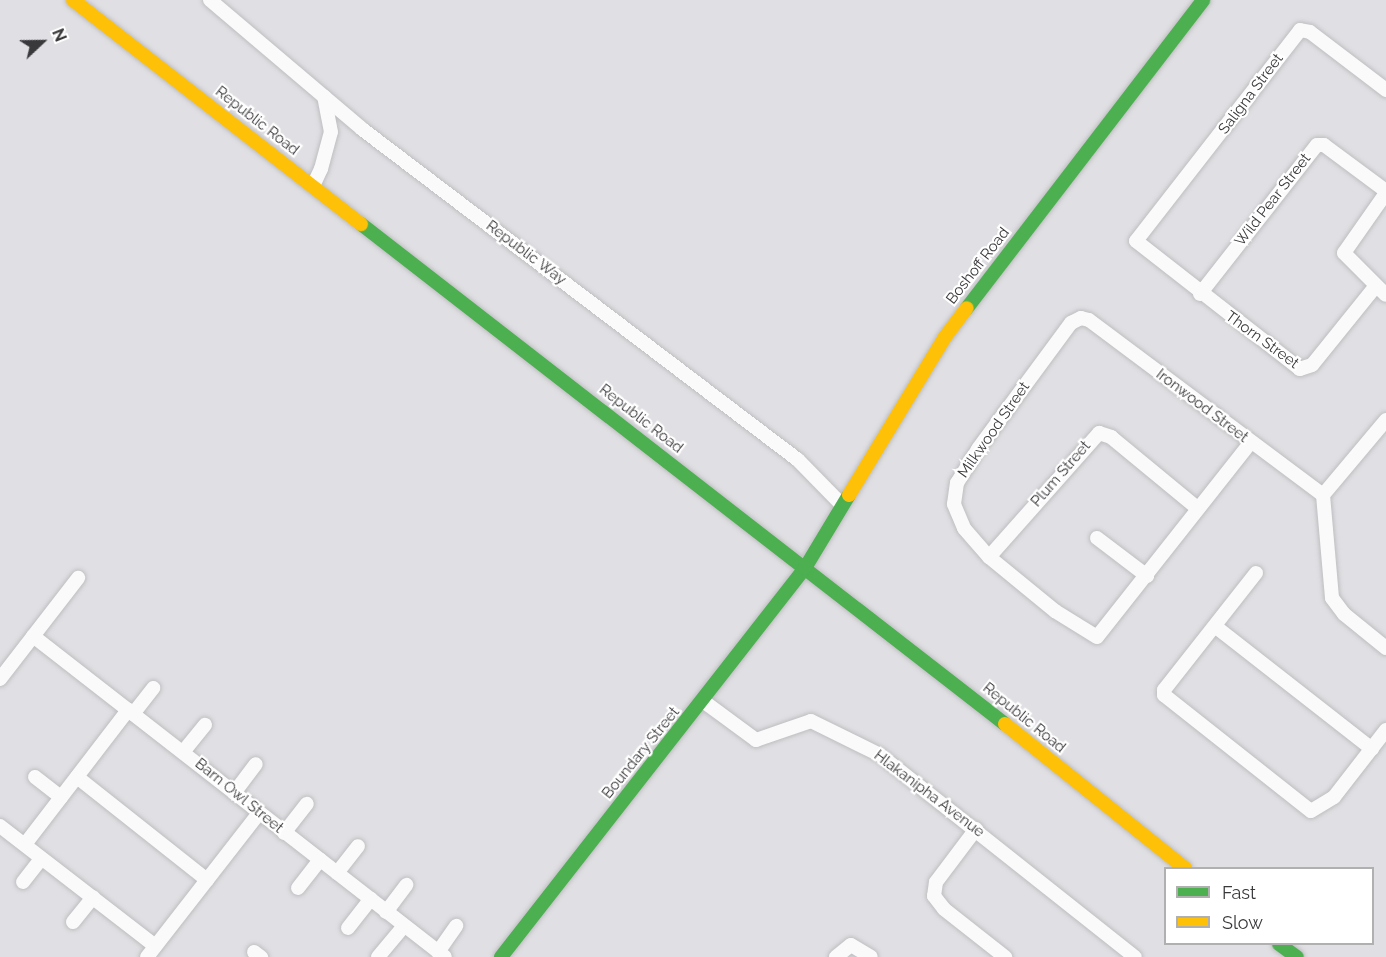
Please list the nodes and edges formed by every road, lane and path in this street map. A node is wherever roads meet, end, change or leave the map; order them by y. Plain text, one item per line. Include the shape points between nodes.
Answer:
1 (73, 0) edge
2 (210, 0) edge
3 (1203, 0) edge
4 (1386, 90) edge
5 (324, 97) junction
6 (313, 186) junction
7 (1386, 192) edge
8 (1136, 241) joint
9 (1381, 291) edge
10 (1200, 294) junction
11 (1082, 318) joint
12 (1386, 420) edge
13 (1251, 442) junction
14 (1323, 495) junction
15 (842, 505) junction
16 (1197, 508) junction
17 (1096, 538) dead end
18 (989, 557) junction
19 (805, 568) junction
20 (1256, 573) dead end
21 (1147, 576) junction
22 (78, 578) dead end
23 (1216, 627) junction
24 (33, 636) junction
25 (1386, 648) edge
26 (0, 678) edge
27 (153, 688) dead end
28 (703, 701) junction
29 (130, 712) junction
30 (205, 725) dead end
31 (1386, 730) edge
32 (1372, 749) junction
33 (183, 752) junction
34 (256, 764) dead end
35 (35, 777) dead end
36 (77, 777) junction
37 (234, 793) junction
38 (61, 797) junction
39 (307, 804) dead end
40 (259, 813) junction
41 (0, 826) edge
42 (976, 829) junction
43 (284, 832) junction
44 (26, 843) junction
45 (358, 846) dead end
46 (41, 859) junction
47 (320, 860) junction
48 (1184, 867) edge
49 (337, 873) junction
50 (207, 880) junction
51 (22, 882) dead end
52 (406, 885) dead end
53 (298, 888) dead end
54 (93, 897) junction
55 (371, 899) junction
56 (386, 912) junction
57 (73, 922) dead end
58 (404, 926) junction
59 (456, 926) dead end
60 (348, 928) dead end
61 (1280, 945) edge
62 (151, 952) edge
63 (441, 955) edge
64 (378, 957) edge
65 (501, 957) edge
66 (836, 957) edge
67 (871, 957) edge
68 (1005, 957) edge
69 (1135, 957) edge
70 (1297, 957) edge

1 - 6 street, Republic Road
2 - 5 street, Republic Way
3 - 15 street, Boshoff Road via 945,337
4 - 8 street, Saligna Street via 1311,32 1300,30
5 - 6 street via 331,132
5 - 15 street, Republic Way via 717,396 819,478
6 - 19 street, Republic Road
7 - 9 street via 1344,252 1349,262
7 - 10 street, Wild Pear Street via 1323,145 1317,145
8 - 10 street, Thorn Street
9 - 10 street, Thorn Street via 1312,365 1303,369
11 - 13 street, Ironwood Street
11 - 18 street, Milkwood Street via 1065,332 957,483 954,497 960,520
12 - 14 street
13 - 14 street, Ironwood Street
13 - 16 street
14 - 25 street via 1332,598 1344,614
15 - 19 street, Boshoff Road
16 - 18 street, Plum Street via 1111,437 1099,433
16 - 21 street
17 - 21 street
18 - 21 street, Milkwood Street via 1072,623 1099,637
19 - 28 street, Boundary Street
19 - 48 street, Republic Road
20 - 23 street
22 - 24 street
23 - 32 street
23 - 32 street via 1163,693 1309,810 1318,810 1338,793
24 - 26 street
24 - 29 street, Barn Owl Street
27 - 29 street
28 - 42 street, Hlakanipha Avenue via 756,740 811,721 839,732 899,768
28 - 65 street, Boundary Street
29 - 33 street, Barn Owl Street
29 - 36 street
30 - 33 street
31 - 32 street
33 - 37 street, Barn Owl Street
34 - 37 street
35 - 38 street
36 - 38 street
36 - 50 street
37 - 40 street, Barn Owl Street
38 - 44 street
39 - 43 street
40 - 43 street, Barn Owl Street
40 - 50 street
41 - 44 street
42 - 68 street via 936,882 934,896 944,909
42 - 69 street, Hlakanipha Avenue
43 - 47 street, Barn Owl Street
44 - 46 street
45 - 49 street
46 - 51 street
46 - 54 street
47 - 49 street, Barn Owl Street
47 - 53 street
49 - 55 street, Barn Owl Street
50 - 62 street
52 - 56 street
54 - 57 street
54 - 62 street
55 - 56 street, Barn Owl Street
55 - 60 street
56 - 58 street, Barn Owl Street
58 - 63 street, Barn Owl Street
58 - 64 street
59 - 63 street
61 - 70 street
66 - 67 street via 851,945

